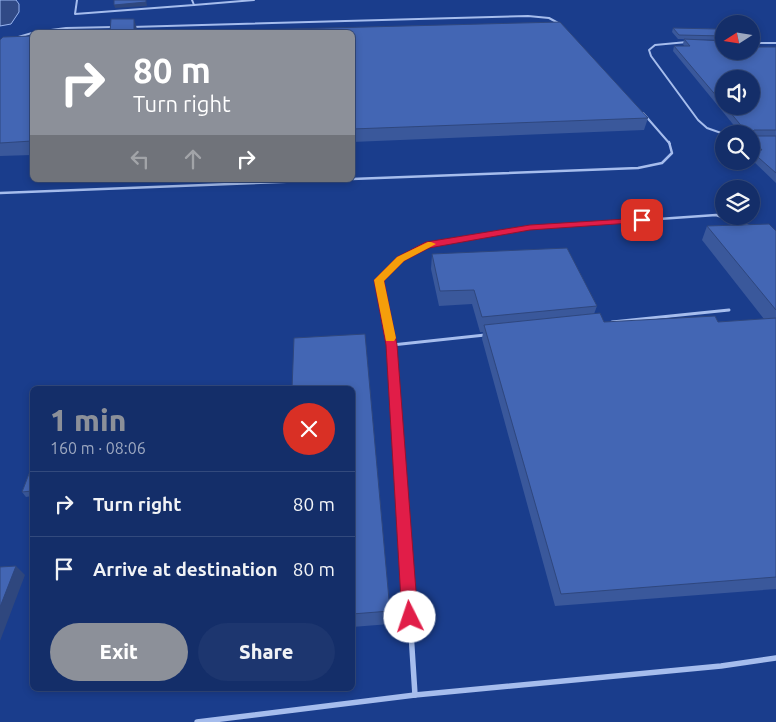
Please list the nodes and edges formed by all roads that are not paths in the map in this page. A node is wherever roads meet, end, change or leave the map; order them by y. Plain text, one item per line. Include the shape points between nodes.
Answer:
1 (77, 0) edge
2 (192, 0) edge
3 (254, 0) edge
4 (194, 5) junction
5 (561, 25) edge
6 (115, 27) edge
7 (125, 27) edge
8 (53, 30) edge
9 (30, 34) edge
10 (10, 40) edge
11 (692, 42) edge
12 (760, 43) edge
13 (776, 43) edge
14 (642, 112) edge
15 (715, 131) edge
16 (355, 179) edge
17 (282, 182) edge
18 (0, 193) edge
19 (754, 228) edge
20 (729, 310) dead end
21 (610, 322) edge
22 (491, 334) edge
23 (392, 345) junction
24 (776, 658) edge
25 (415, 695) junction
26 (197, 722) edge

1 - 4 lane via 75,14
2 - 4 lane
3 - 4 lane
5 - 7 lane via 545,16 528,16
6 - 8 lane
9 - 10 lane
11 - 15 lane via 655,45 649,50 650,56 698,120
12 - 13 lane
14 - 16 lane via 669,141 672,153 662,163 638,168
17 - 18 lane
19 - 23 lane via 716,215 530,228 426,245 401,259 379,280
20 - 21 lane
22 - 23 lane
23 - 25 lane
24 - 25 lane
25 - 26 lane

